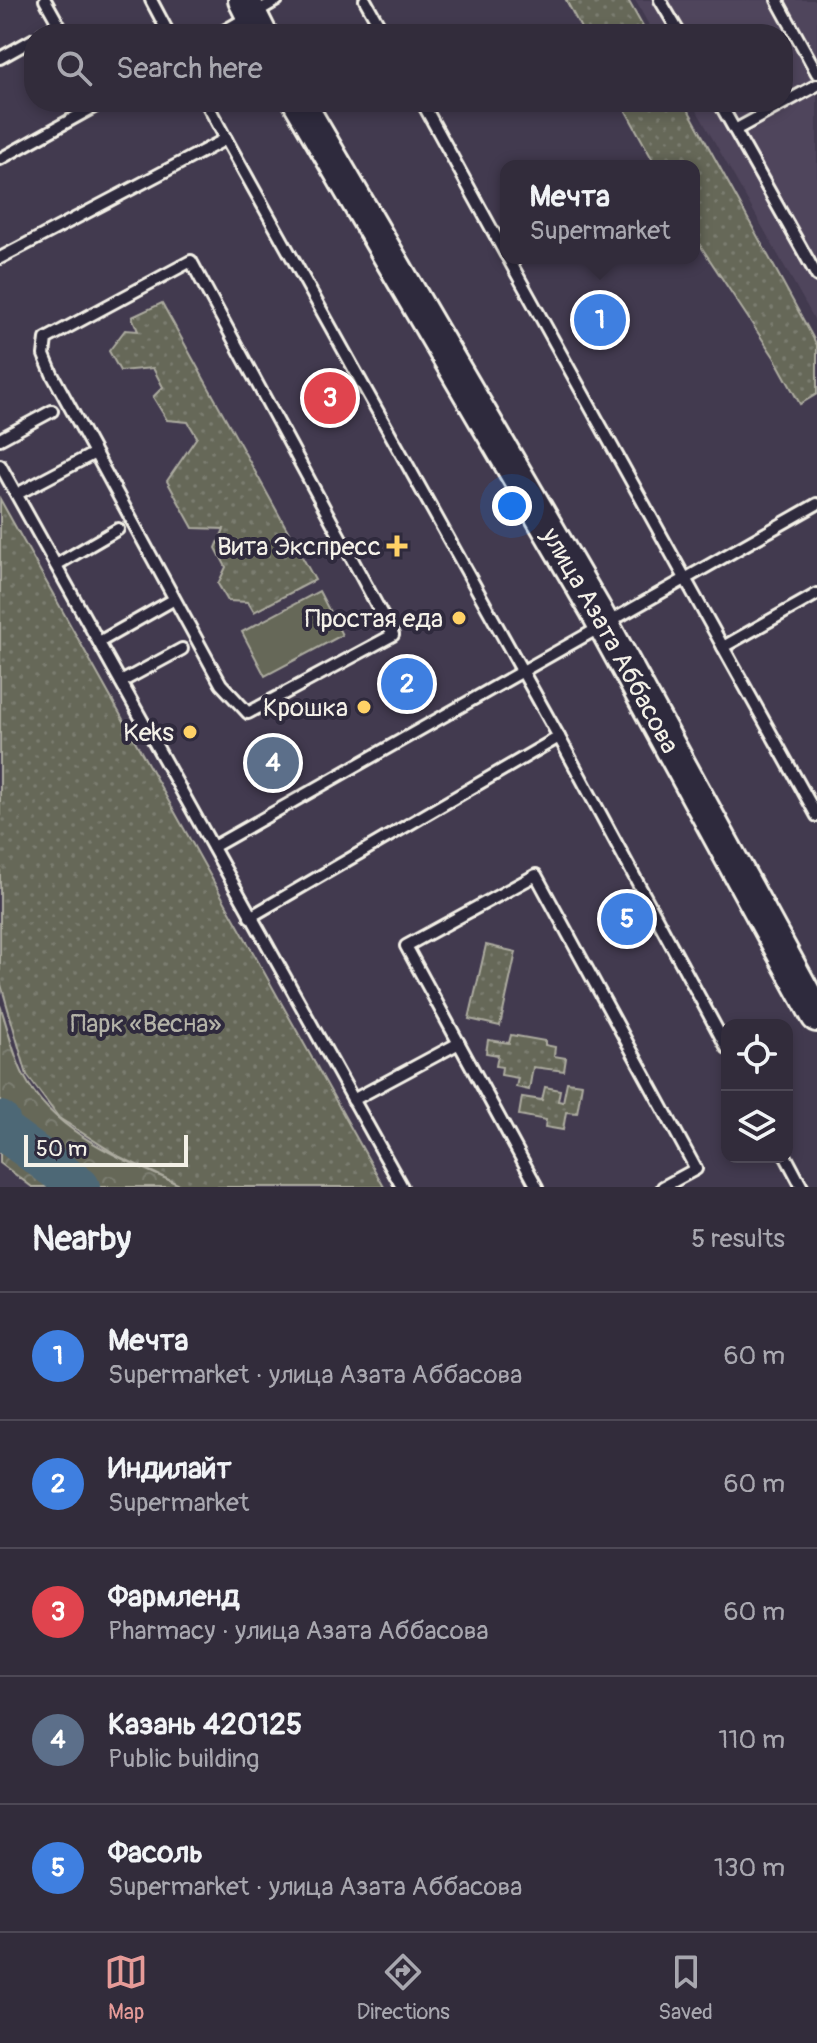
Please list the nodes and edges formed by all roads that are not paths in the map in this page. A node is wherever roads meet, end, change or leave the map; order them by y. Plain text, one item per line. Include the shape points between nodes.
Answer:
1 (45, 0) edge
2 (151, 0) edge
3 (365, 0) edge
4 (660, 0) edge
5 (777, 0) edge
6 (259, 12) edge
7 (58, 24) edge
8 (164, 24) edge
9 (237, 24) edge
10 (378, 24) edge
11 (674, 24) edge
12 (790, 24) edge
13 (793, 29) edge
14 (24, 45) edge
15 (0, 58) edge
16 (817, 73) edge
17 (817, 85) edge
18 (793, 98) edge
19 (85, 112) edge
20 (211, 112) edge
21 (305, 112) edge
22 (428, 112) edge
23 (725, 112) edge
24 (768, 112) edge
25 (735, 130) junction
26 (226, 139) junction
27 (0, 159) edge
28 (500, 243) edge
29 (0, 258) edge
30 (511, 264) edge
31 (817, 276) edge
32 (52, 411) dead end
33 (0, 439) edge
34 (93, 454) junction
35 (0, 465) edge
36 (17, 494) junction
37 (817, 504) edge
38 (118, 529) dead end
39 (56, 565) junction
40 (684, 578) junction
41 (817, 594) edge
42 (173, 600) junction
43 (603, 624) junction
44 (99, 642) junction
45 (723, 647) junction
46 (182, 649) dead end
47 (521, 671) junction
48 (121, 682) junction
49 (559, 737) junction
50 (817, 816) edge
51 (213, 847) junction
52 (250, 917) junction
53 (817, 1016) edge
54 (721, 1037) edge
55 (459, 1043) junction
56 (353, 1100) junction
57 (789, 1163) edge
58 (402, 1187) edge
59 (537, 1187) edge
60 (663, 1187) edge
61 (802, 1187) edge

1 - 7 lane
2 - 8 lane
3 - 10 lane
4 - 11 lane
5 - 12 lane
6 - 9 lane
13 - 16 lane
14 - 15 lane
17 - 18 lane
19 - 27 lane
20 - 26 lane
21 - 43 street, улица Азата Аббасова
22 - 28 lane
23 - 25 lane
24 - 25 lane
25 - 31 lane
26 - 29 lane
26 - 47 lane
30 - 40 lane
32 - 33 lane
34 - 36 lane
34 - 42 lane
34 - 42 lane via 44,355 46,339 191,261 393,635 248,713 221,684
35 - 36 lane
36 - 39 lane
37 - 40 lane
38 - 39 lane
39 - 44 lane
40 - 43 lane
40 - 45 lane
41 - 45 lane
42 - 44 lane
43 - 47 lane
43 - 53 street, улица Азата Аббасова
44 - 48 lane
45 - 50 lane
46 - 48 lane
47 - 49 lane
47 - 51 lane
48 - 51 lane
49 - 52 lane
49 - 54 lane
51 - 52 lane
52 - 56 lane
55 - 56 lane
55 - 59 lane
55 - 60 lane via 406,946 536,875 696,1169
56 - 58 lane
57 - 61 lane

